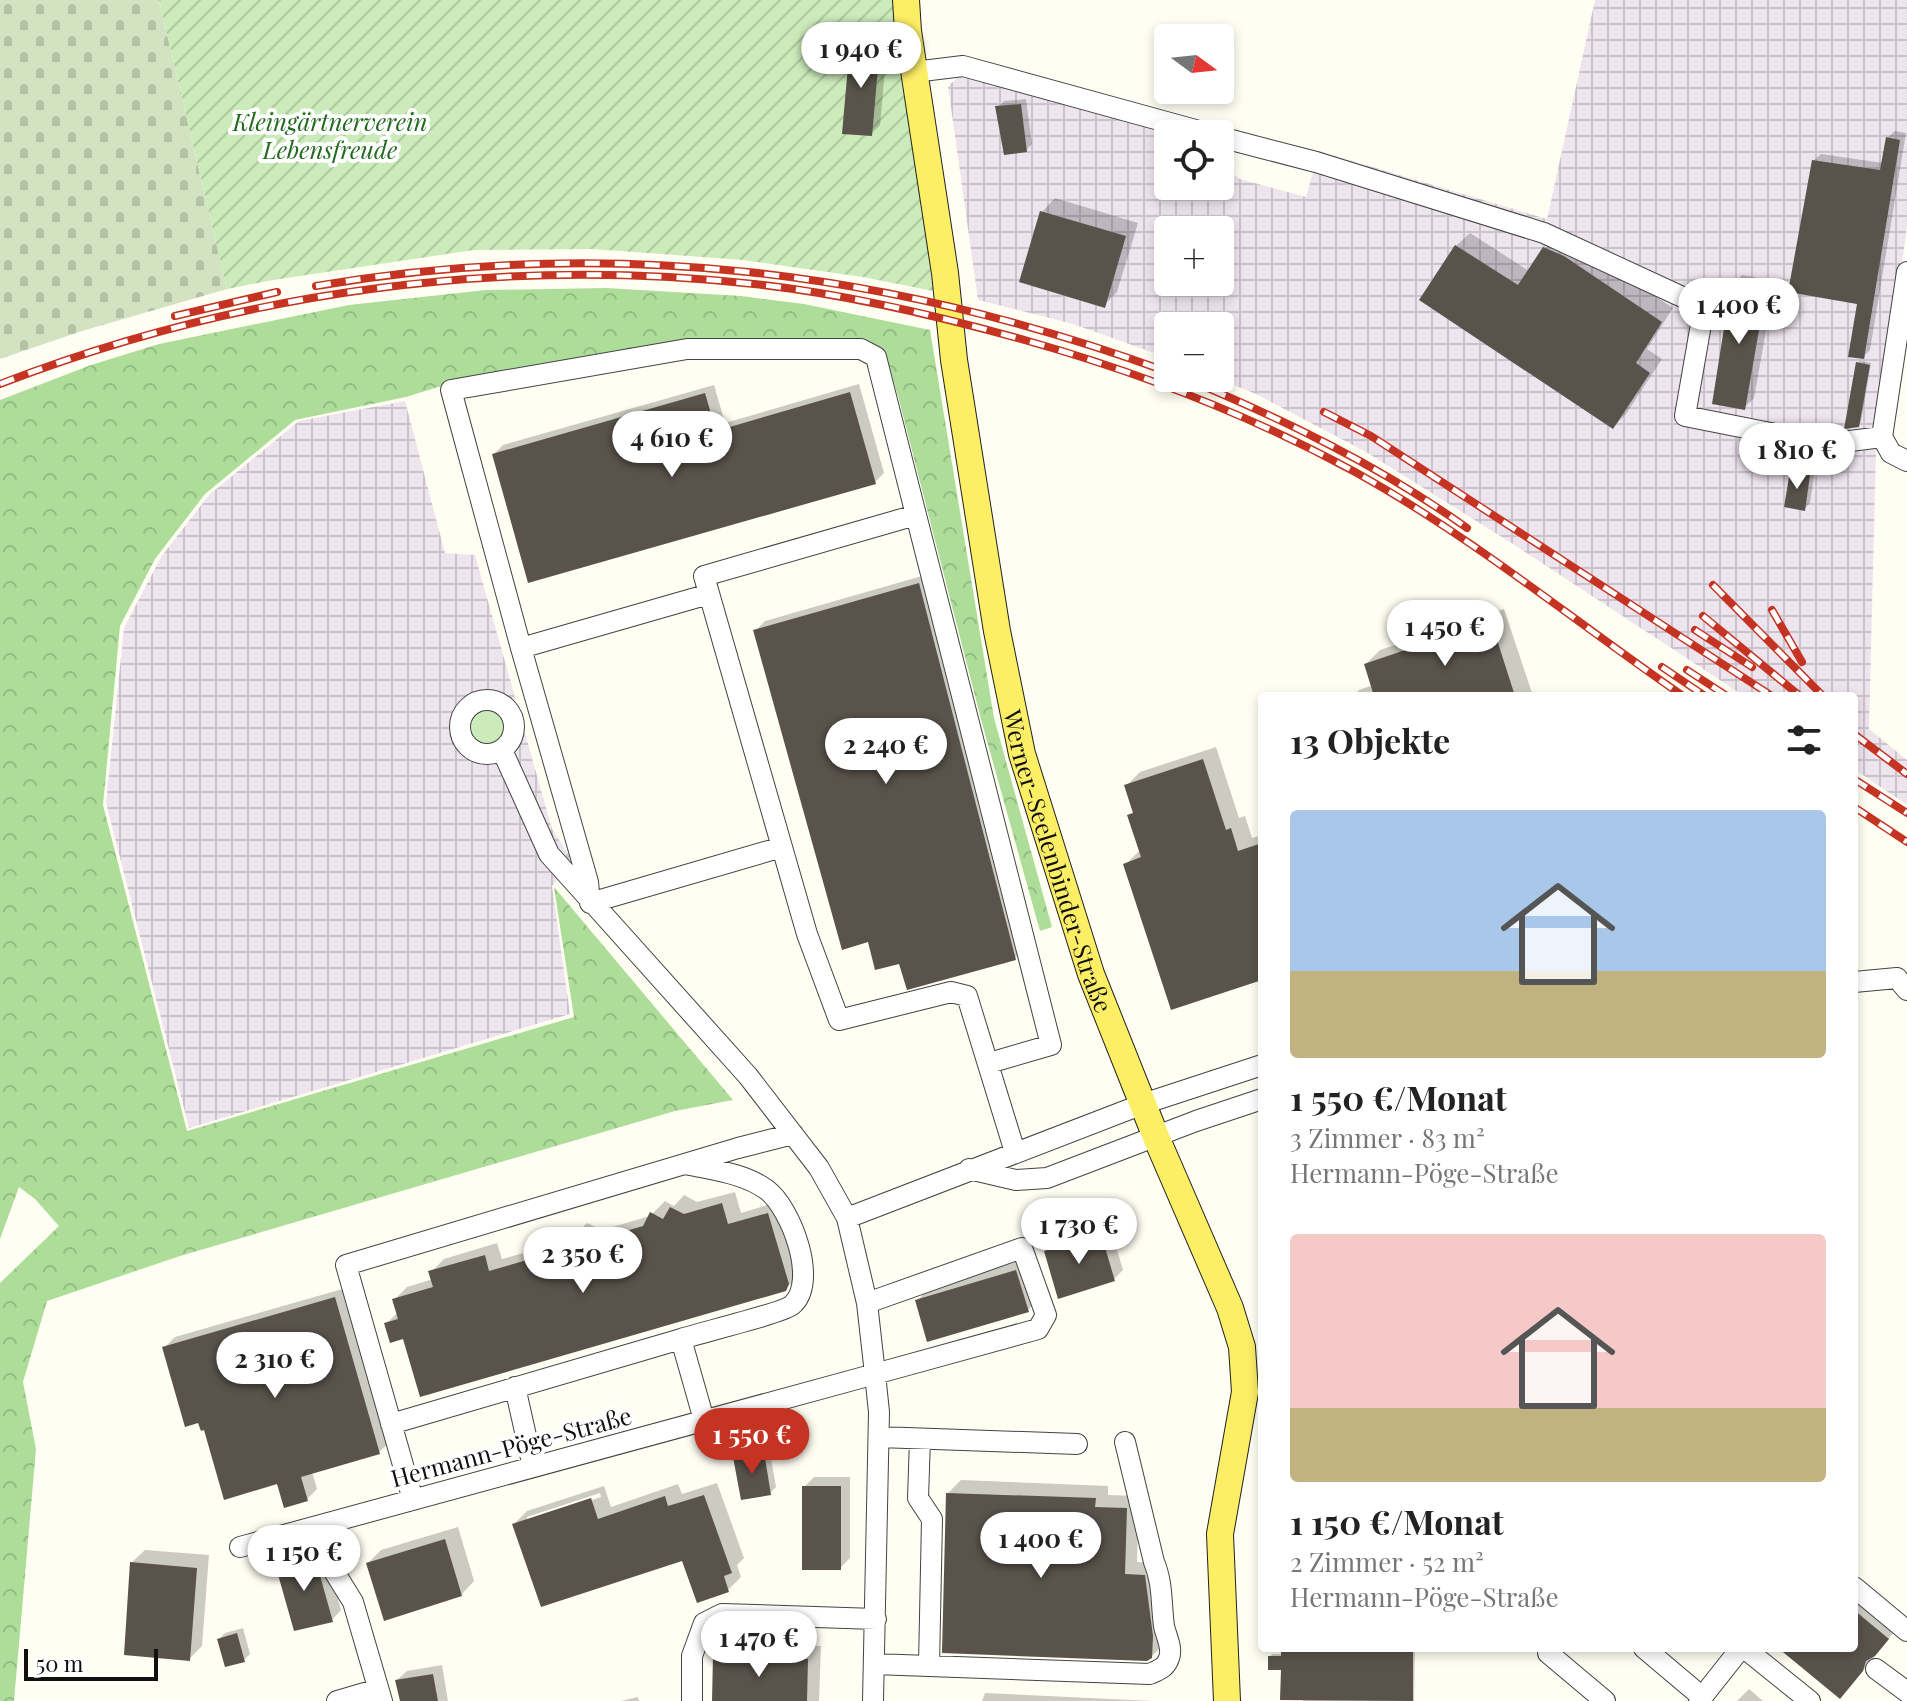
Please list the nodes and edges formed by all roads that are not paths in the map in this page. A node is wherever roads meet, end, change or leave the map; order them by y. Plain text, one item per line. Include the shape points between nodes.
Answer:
1 (906, 0) edge
2 (914, 72) junction
3 (1159, 120) edge
4 (1234, 141) edge
5 (1907, 272) edge
6 (1882, 437) junction
7 (1907, 461) edge
8 (916, 515) junction
9 (709, 594) junction
10 (521, 648) junction
11 (502, 750) dead end
12 (782, 847) junction
13 (574, 866) junction
14 (590, 903) junction
15 (1858, 982) edge
16 (1907, 990) edge
17 (989, 1063) junction
18 (1258, 1066) edge
19 (1217, 1080) junction
20 (1258, 1100) edge
21 (1143, 1104) junction
22 (1196, 1121) junction
23 (793, 1134) junction
24 (1156, 1137) junction
25 (1015, 1152) junction
26 (694, 1161) junction
27 (969, 1169) junction
28 (847, 1218) junction
29 (867, 1303) junction
30 (681, 1339) junction
31 (875, 1374) junction
32 (515, 1387) junction
33 (1253, 1398) edge
34 (704, 1420) junction
35 (391, 1424) junction
36 (879, 1437) junction
37 (920, 1439) junction
38 (1125, 1442) dead end
39 (1077, 1444) dead end
40 (533, 1467) junction
41 (413, 1500) junction
42 (313, 1527) junction
43 (240, 1547) dead end
44 (1858, 1590) edge
45 (876, 1619) junction
46 (1907, 1631) edge
47 (1648, 1652) edge
48 (1740, 1652) edge
49 (1748, 1652) edge
50 (1548, 1653) dead end
51 (874, 1664) junction
52 (929, 1666) junction
53 (1876, 1669) dead end
54 (1907, 1692) edge
55 (380, 1695) edge
56 (1701, 1699) edge
57 (337, 1701) edge
58 (692, 1701) edge
59 (873, 1701) edge
60 (1227, 1701) edge
61 (1605, 1701) edge
62 (1810, 1701) edge

1 - 2 main road, Werner-Seelenbinder-Straße
2 - 3 street via 963,66
2 - 21 main road, Werner-Seelenbinder-Straße via 954,360 1022,754 1091,974
4 - 6 street via 1544,233 1704,307 1685,416 1826,444
5 - 6 street
6 - 7 street via 1891,453
8 - 9 street via 704,576
8 - 10 street via 876,357 861,349 687,349 451,390
8 - 17 street via 1051,1045
9 - 10 street
9 - 12 street
10 - 13 street
11 - 13 street via 549,854
12 - 14 street
12 - 17 street via 839,1020 951,992 967,996
13 - 14 street
14 - 23 street via 748,1076
15 - 16 street via 1897,978
17 - 25 street
18 - 19 street
19 - 21 street
19 - 22 street
20 - 22 street
21 - 24 main road, Werner-Seelenbinder-Straße
21 - 25 street
22 - 24 street
23 - 26 street
23 - 28 street
24 - 27 street via 1047,1178 1016,1180
24 - 33 main road, Werner-Seelenbinder-Straße via 1230,1308
25 - 27 street
26 - 30 street via 769,1191 784,1209 805,1269 803,1290 791,1306
26 - 35 street via 346,1265
27 - 28 street
28 - 29 street
29 - 31 street
29 - 31 street, Hermann-Pöge-Straße via 1022,1248 1046,1315 1038,1329
30 - 32 street
30 - 34 street
31 - 34 street, Hermann-Pöge-Straße
31 - 36 street
32 - 35 street
32 - 40 street
33 - 60 main road, Werner-Seelenbinder-Straße via 1220,1534
34 - 40 street, Hermann-Pöge-Straße
35 - 41 street
36 - 37 street
36 - 45 street
37 - 39 street
37 - 52 street via 918,1498 932,1519
38 - 52 street via 1160,1576 1170,1650 1163,1668 1150,1674
40 - 41 street, Hermann-Pöge-Straße
41 - 42 street, Hermann-Pöge-Straße
42 - 43 street, Hermann-Pöge-Straße
42 - 55 street via 316,1542 353,1602
44 - 46 street
45 - 51 street
45 - 58 street via 722,1614 704,1623 692,1656
47 - 56 street
48 - 56 street
49 - 62 street
50 - 61 street
51 - 52 street
51 - 59 street
53 - 54 street
55 - 57 street

